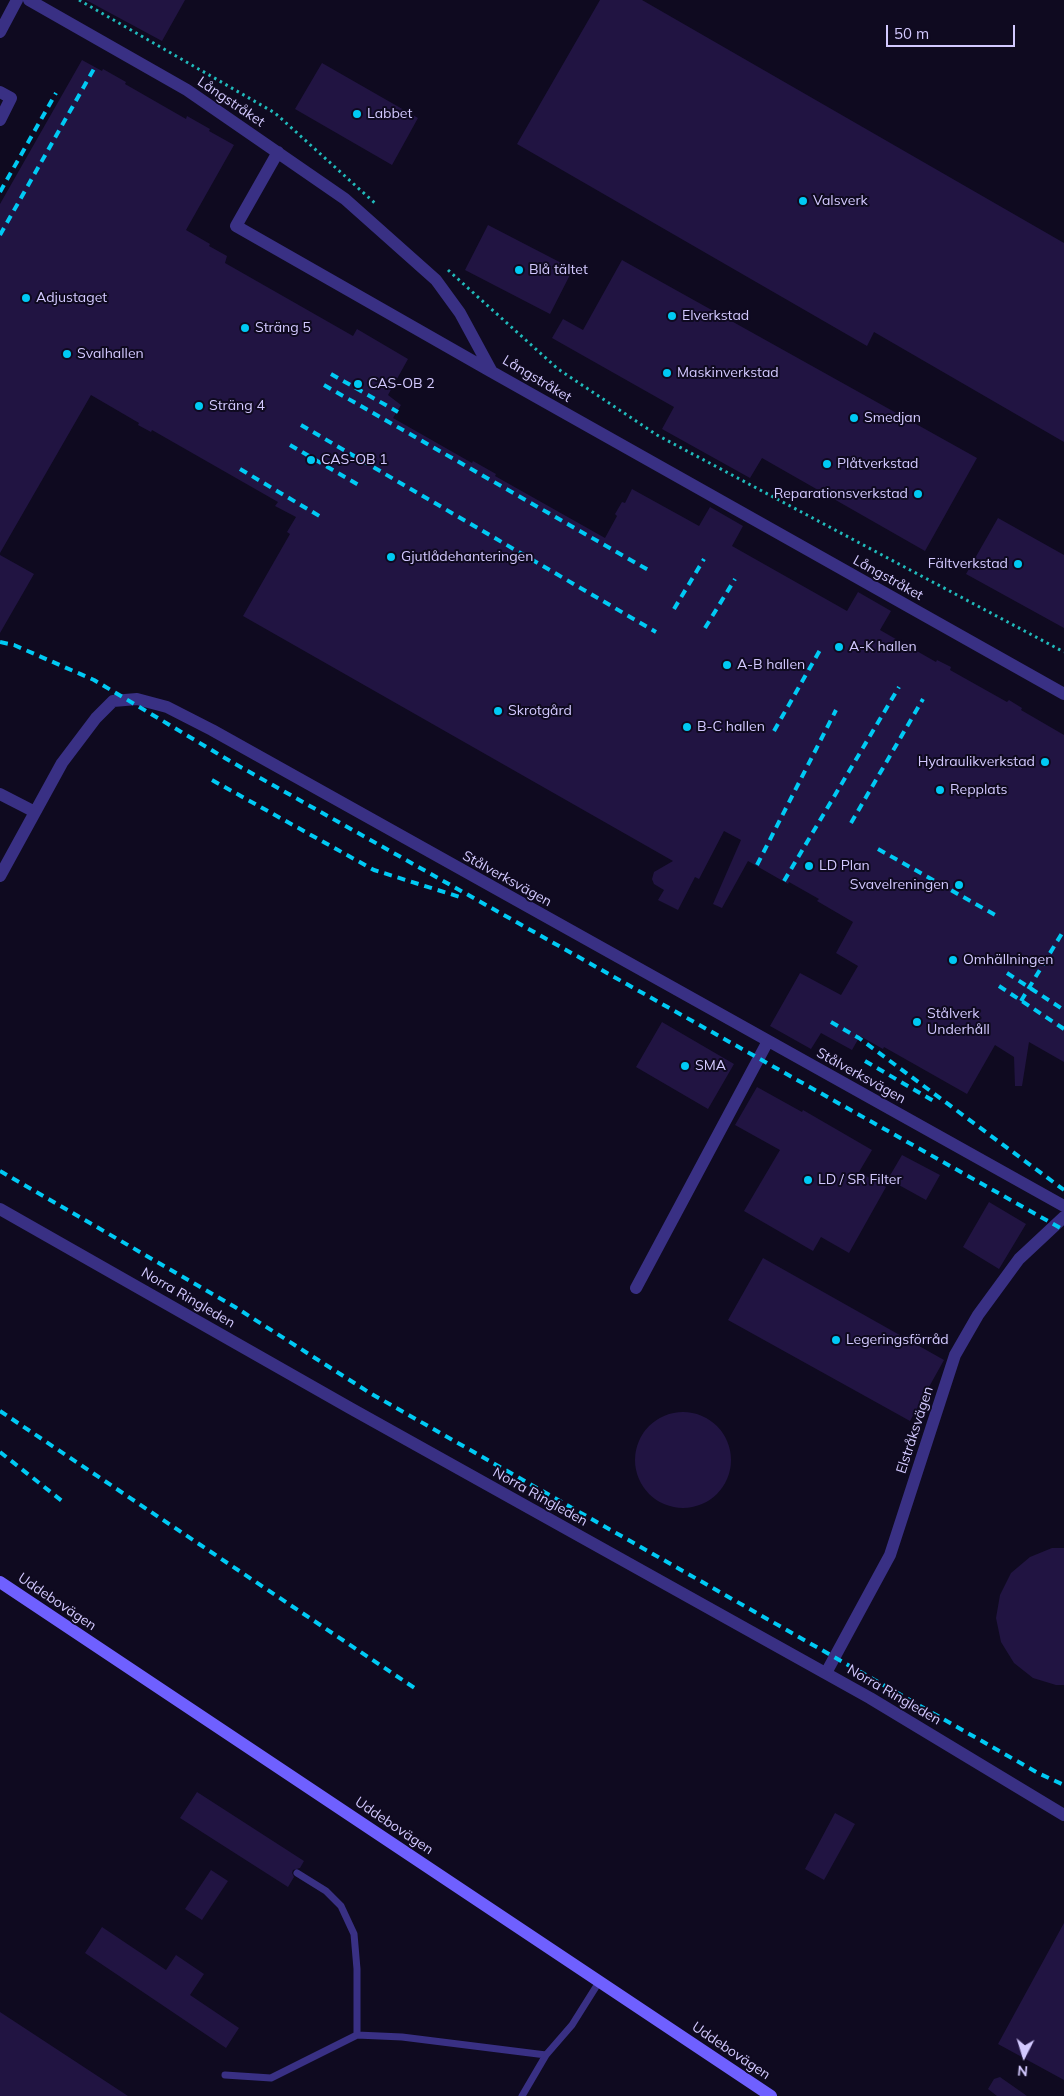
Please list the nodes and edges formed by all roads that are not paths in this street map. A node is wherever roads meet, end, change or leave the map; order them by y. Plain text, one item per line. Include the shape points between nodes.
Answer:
1 (17, 0) edge
2 (29, 0) edge
3 (0, 32) edge
4 (0, 92) edge
5 (0, 120) edge
6 (278, 152) junction
7 (492, 372) junction
8 (1064, 694) edge
9 (0, 794) edge
10 (35, 812) junction
11 (0, 876) edge
12 (768, 1041) junction
13 (1064, 1206) edge
14 (0, 1209) edge
15 (1064, 1216) edge
16 (636, 1288) dead end
17 (0, 1582) edge
18 (826, 1673) junction
19 (1064, 1815) edge
20 (297, 1873) dead end
21 (599, 1982) junction
22 (357, 2035) junction
23 (546, 2055) junction
24 (225, 2075) dead end
25 (522, 2096) edge
26 (771, 2096) edge

1 - 3 street
2 - 6 street, Långstråket via 187,90
4 - 5 street via 11,98
6 - 7 street, Långstråket via 346,198 436,280 460,313
6 - 7 street via 236,226
7 - 8 street, Långstråket
9 - 10 street
10 - 11 street, Stålverksvägen
10 - 12 street, Stålverksvägen via 62,763 113,701 137,699 167,707
12 - 13 street, Stålverksvägen
12 - 16 street
14 - 18 street, Norra Ringleden
15 - 18 street, Elstråksvägen via 1019,1259 978,1315 955,1355 890,1555
17 - 21 street, Uddebovägen
18 - 19 street, Norra Ringleden
20 - 22 lane via 326,1891 341,1906 354,1934
21 - 23 lane via 572,2025
21 - 26 street, Uddebovägen
22 - 23 lane via 402,2037
22 - 24 lane via 270,2078
23 - 25 lane

